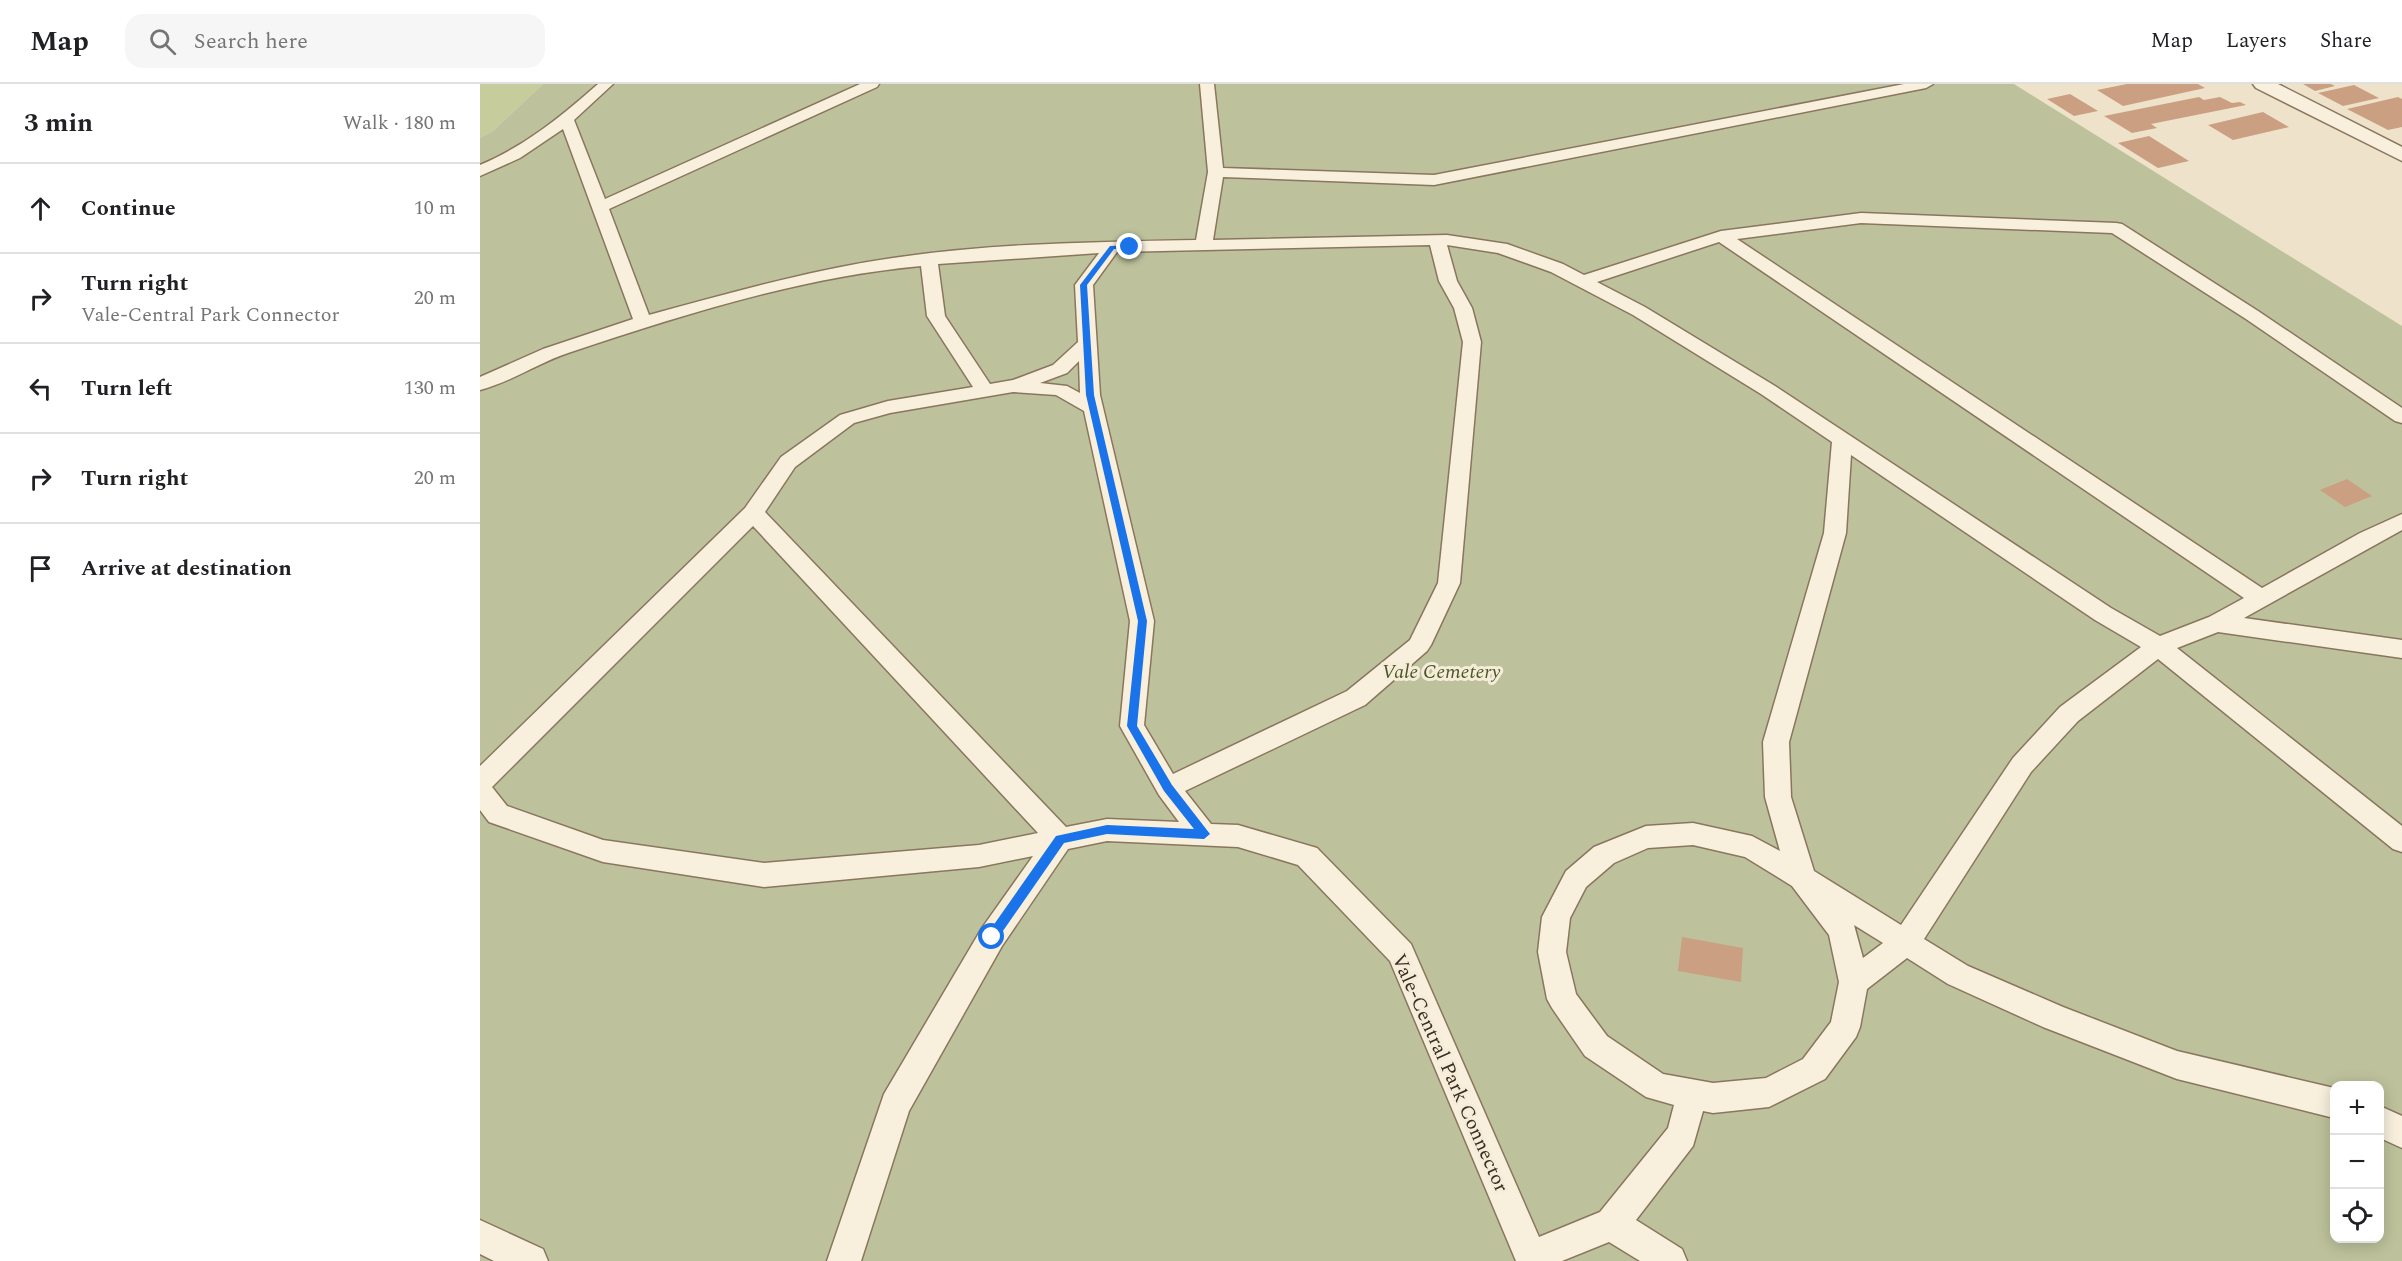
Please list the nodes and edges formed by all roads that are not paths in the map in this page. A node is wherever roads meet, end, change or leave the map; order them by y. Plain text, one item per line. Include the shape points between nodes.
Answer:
1 (606, 84) edge
2 (872, 84) edge
3 (1208, 84) edge
4 (1926, 84) edge
5 (2263, 84) edge
6 (567, 120) junction
7 (2402, 155) edge
8 (480, 171) edge
9 (1216, 172) junction
10 (600, 207) junction
11 (1721, 236) junction
12 (1437, 240) junction
13 (1204, 245) junction
14 (1112, 247) junction
15 (929, 260) junction
16 (1583, 281) junction
17 (643, 322) junction
18 (1087, 343) junction
19 (480, 384) edge
20 (1013, 386) junction
21 (985, 391) junction
22 (1092, 407) junction
23 (2402, 417) edge
24 (1842, 440) junction
25 (753, 513) junction
26 (2402, 521) edge
27 (2261, 598) junction
28 (2217, 623) junction
29 (2158, 646) junction
30 (2402, 649) edge
31 (480, 782) edge
32 (1168, 788) junction
33 (480, 791) edge
34 (1204, 834) junction
35 (1060, 839) junction
36 (2402, 841) edge
37 (1802, 878) junction
38 (1906, 942) junction
39 (1854, 982) junction
40 (1692, 1095) junction
41 (2330, 1102) edge
42 (2384, 1124) edge
43 (2402, 1133) edge
44 (1612, 1224) junction
45 (480, 1237) edge
46 (531, 1261) edge
47 (844, 1261) edge
48 (1670, 1261) edge

1 - 6 lane
2 - 10 lane
3 - 9 lane
4 - 9 lane via 1434,180
5 - 7 street
6 - 8 lane
6 - 10 lane
9 - 13 lane
10 - 17 lane
11 - 16 lane
11 - 23 lane via 1861,218 2116,228
11 - 27 lane
12 - 13 lane
12 - 16 lane via 1501,248
12 - 32 lane via 1472,342 1449,583 1419,645 1356,698
13 - 14 lane
14 - 15 lane
14 - 18 lane via 1084,285
15 - 17 lane via 786,283
15 - 21 lane via 936,316
16 - 24 lane via 1659,323
17 - 19 lane via 550,353
18 - 20 lane via 1060,369
18 - 22 lane
20 - 21 lane
20 - 22 lane via 1060,390
21 - 25 lane via 888,407 847,419 788,462
22 - 32 lane via 1142,621 1132,726
24 - 29 lane via 2103,614
24 - 37 lane via 1835,533 1776,742 1778,797
25 - 31 lane
25 - 35 lane
26 - 27 lane
27 - 28 lane
28 - 29 lane
28 - 30 lane
29 - 36 lane
29 - 38 lane via 2069,714 2022,765
32 - 34 lane
33 - 35 lane, Vale-Central Park Connector via 498,814 603,850 764,875 979,856
34 - 35 lane, Vale-Central Park Connector via 1107,830
34 - 44 lane, Vale-Central Park Connector via 1238,836 1307,856 1401,953 1531,1257
35 - 47 lane via 992,937 895,1105
37 - 38 lane
37 - 39 lane via 1842,930
37 - 40 lane via 1752,847 1693,834 1646,837 1604,855 1576,879 1556,917 1552,952 1562,999 1596,1046 1657,1087
38 - 39 lane
38 - 41 lane via 1958,975 2177,1065
39 - 40 lane via 1845,1027 1814,1069 1769,1092 1713,1098
40 - 44 lane via 1682,1135
42 - 43 lane
44 - 48 lane
45 - 46 lane

